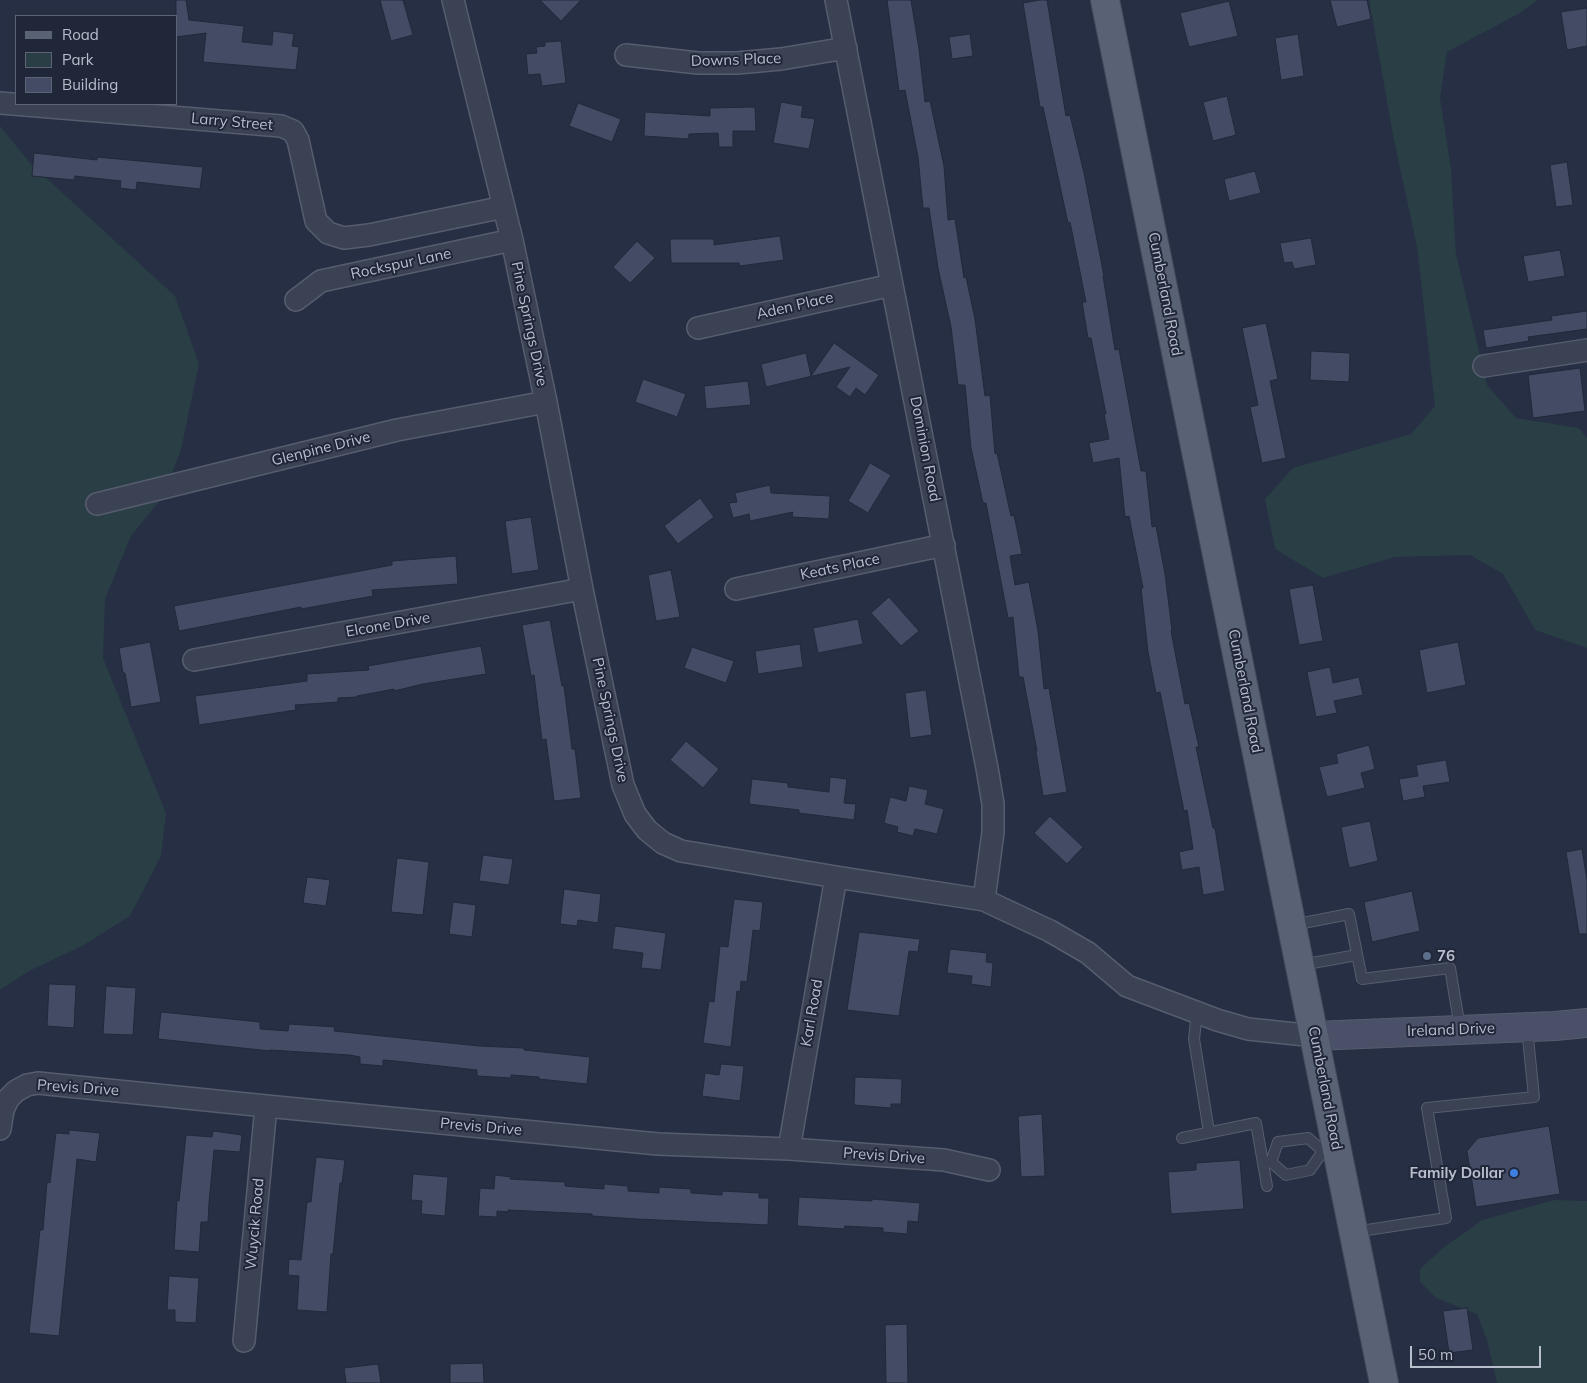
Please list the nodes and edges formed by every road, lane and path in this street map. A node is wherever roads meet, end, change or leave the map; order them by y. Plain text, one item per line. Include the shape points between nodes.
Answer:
1 (453, 0) edge
2 (836, 0) edge
3 (1105, 0) edge
4 (846, 48) junction
5 (626, 55) dead end
6 (0, 103) edge
7 (15, 104) edge
8 (24, 105) edge
9 (504, 207) junction
10 (512, 240) junction
11 (892, 284) junction
12 (296, 300) dead end
13 (698, 328) dead end
14 (1587, 350) edge
15 (1484, 366) dead end
16 (546, 402) junction
17 (97, 504) dead end
18 (944, 545) junction
19 (582, 589) junction
20 (736, 589) dead end
21 (194, 660) dead end
22 (836, 878) junction
23 (984, 900) junction
24 (1292, 925) junction
25 (1357, 955) junction
26 (1300, 965) junction
27 (1197, 1012) junction
28 (1587, 1023) edge
29 (1526, 1027) junction
30 (1460, 1030) junction
31 (1314, 1036) junction
32 (266, 1106) junction
33 (0, 1129) edge
34 (1209, 1132) junction
35 (1182, 1138) dead end
36 (788, 1149) junction
37 (1330, 1150) junction
38 (1267, 1163) junction
39 (989, 1170) dead end
40 (1267, 1186) dead end
41 (1354, 1232) junction
42 (244, 1341) dead end
43 (1384, 1383) edge

1 - 9 street, Pine Springs Drive
2 - 4 street, Dominion Road
3 - 24 main road, Cumberland Road
4 - 5 street, Downs Place via 737,63 698,63
4 - 11 street, Dominion Road
6 - 7 street, Larry Street
8 - 9 street, Larry Street via 281,126 292,131 298,140 316,221 328,233 344,238
9 - 10 street, Pine Springs Drive
10 - 12 street, Rockspur Lane via 321,281
10 - 16 street, Pine Springs Drive
11 - 13 street, Aden Place
11 - 18 street, Dominion Road
14 - 15 street
16 - 17 street, Glenpine Drive via 396,430
16 - 19 street, Pine Springs Drive
18 - 20 street, Keats Place
18 - 23 street, Dominion Road via 993,804 993,832
19 - 21 street, Elcone Drive
19 - 22 street, Pine Springs Drive via 623,785 635,814 647,830 663,843 681,851
22 - 23 street, Pine Springs Drive
22 - 36 street, Karl Road
23 - 27 street, Pine Springs Drive via 1088,952 1127,986
24 - 25 lane via 1349,914
24 - 26 main road, Cumberland Road
25 - 26 lane
25 - 30 lane via 1362,979 1450,968
26 - 31 main road, Cumberland Road
27 - 31 street, Pine Springs Drive via 1248,1029
27 - 34 lane via 1194,1039
28 - 29 main road, Ireland Drive
29 - 30 main road, Ireland Drive
29 - 41 lane via 1534,1097 1426,1108 1446,1218
30 - 31 main road, Ireland Drive
31 - 37 main road, Cumberland Road
32 - 33 street, Previs Drive via 38,1083 16,1091 8,1100
32 - 36 street, Previs Drive via 658,1144
32 - 42 street, Wuycik Road
34 - 35 lane
34 - 38 lane via 1256,1123
36 - 39 street, Previs Drive via 944,1160
37 - 38 lane via 1310,1170 1286,1175
37 - 38 lane via 1308,1138 1278,1142
37 - 41 main road, Cumberland Road
38 - 40 lane
41 - 43 main road, Cumberland Road

